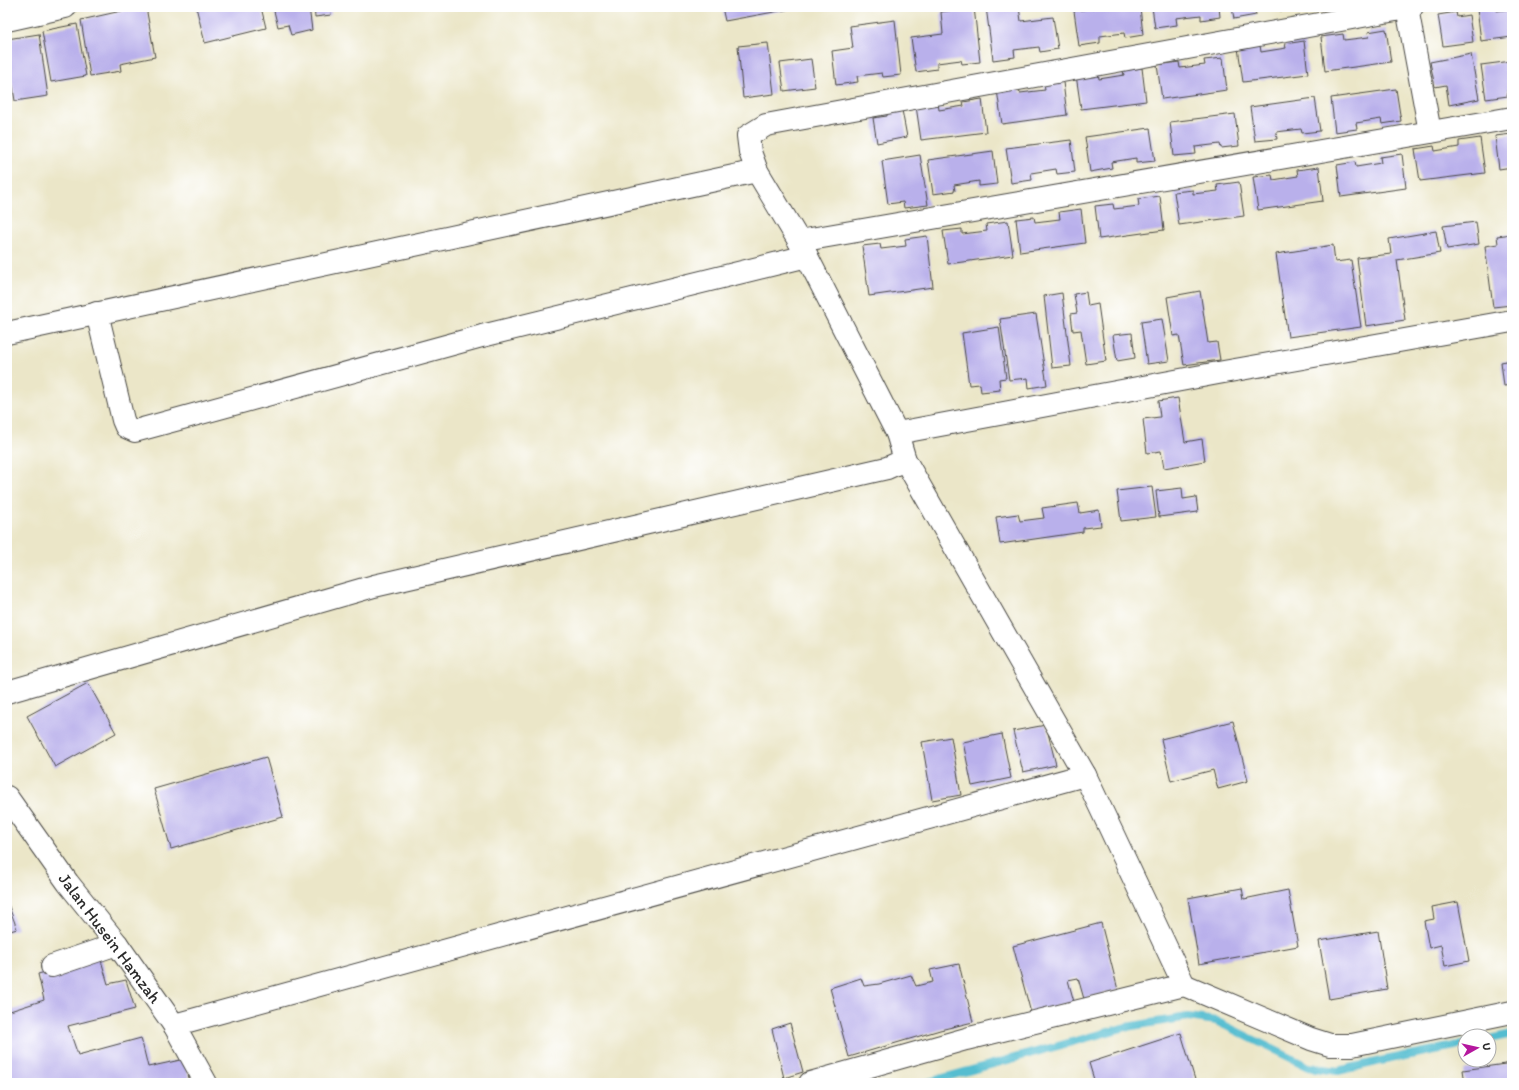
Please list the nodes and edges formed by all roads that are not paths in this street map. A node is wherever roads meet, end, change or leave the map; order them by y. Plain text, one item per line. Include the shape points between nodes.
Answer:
1 (65, 7) edge
2 (1409, 7) edge
3 (7, 20) edge
4 (1512, 118) edge
5 (1430, 132) junction
6 (757, 171) junction
7 (803, 248) junction
8 (97, 313) junction
9 (1512, 321) edge
10 (7, 333) edge
11 (897, 433) junction
12 (905, 460) junction
13 (7, 692) edge
14 (1085, 775) junction
15 (7, 797) edge
16 (117, 944) junction
17 (52, 966) dead end
18 (1184, 984) junction
19 (1512, 1012) edge
20 (174, 1025) junction
21 (206, 1083) edge
22 (810, 1083) edge

1 - 3 street
2 - 5 street
2 - 6 street via 766,125 748,136 750,152
4 - 5 street
5 - 7 street
6 - 7 street
6 - 8 street
7 - 8 street via 135,431 126,427 123,420
7 - 11 street
8 - 10 street
9 - 11 street
11 - 12 street
12 - 13 street via 887,468 374,586
12 - 14 street
14 - 18 street
14 - 20 street
15 - 16 street, Jalan Husein Hamzah via 68,883
16 - 17 street
16 - 20 street, Jalan Husein Hamzah
18 - 19 street via 1330,1045 1352,1045
18 - 22 street via 966,1039
20 - 21 street, Jalan Husein Hamzah

